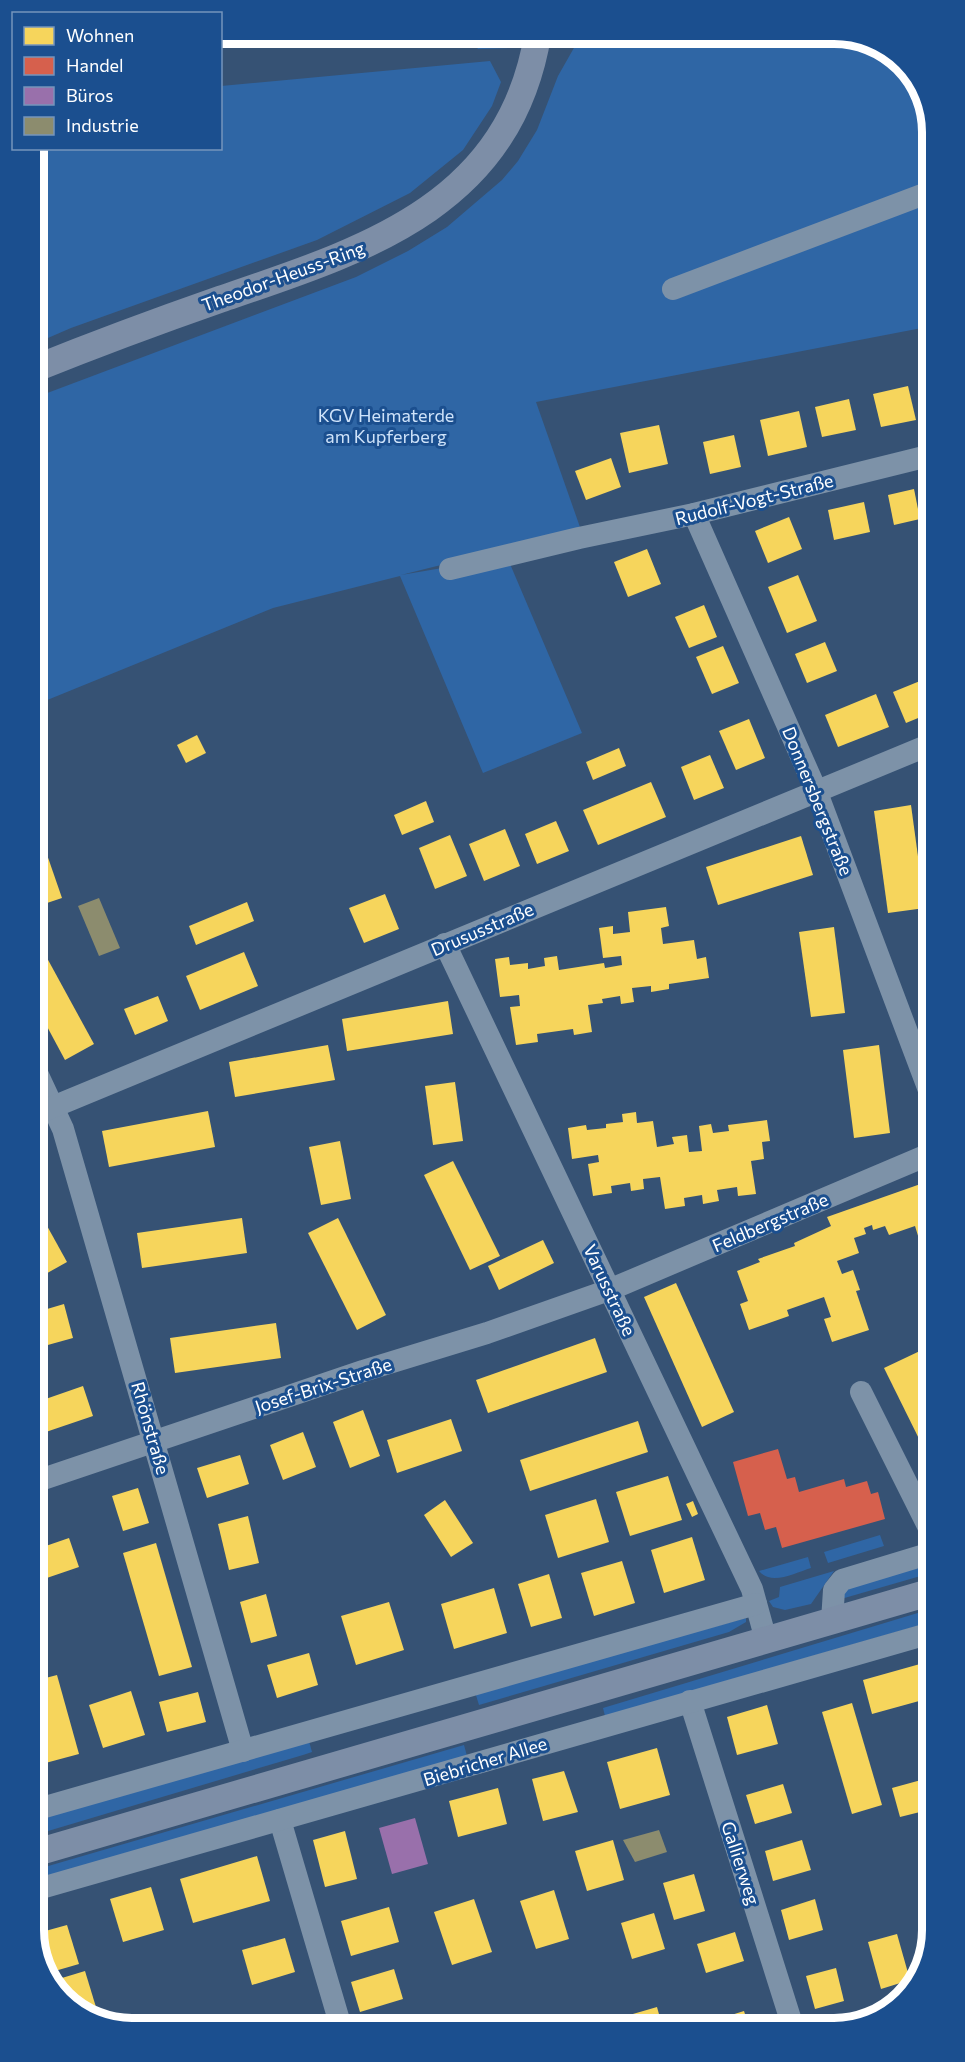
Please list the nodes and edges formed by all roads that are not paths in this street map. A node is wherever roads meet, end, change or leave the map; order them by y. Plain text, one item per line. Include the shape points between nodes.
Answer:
1 (536, 44) edge
2 (922, 195) edge
3 (673, 289) dead end
4 (44, 365) edge
5 (922, 457) edge
6 (694, 514) junction
7 (450, 569) dead end
8 (922, 747) edge
9 (816, 790) junction
10 (445, 945) junction
11 (922, 1072) edge
12 (45, 1111) edge
13 (922, 1157) edge
14 (609, 1290) junction
15 (861, 1392) dead end
16 (154, 1440) junction
17 (43, 1479) edge
18 (922, 1514) edge
19 (922, 1556) edge
20 (922, 1595) edge
21 (756, 1604) junction
22 (832, 1621) junction
23 (922, 1636) edge
24 (766, 1640) junction
25 (690, 1701) junction
26 (243, 1751) junction
27 (43, 1808) edge
28 (280, 1820) junction
29 (43, 1851) edge
30 (43, 1888) edge
31 (338, 2018) edge
32 (790, 2018) edge

1 - 4 main road, Theodor-Heuss-Ring via 517,110 496,142 446,195 403,226 326,263
2 - 3 street
5 - 6 street, Rudolf-Vogt-Straße
6 - 7 street, Rudolf-Vogt-Straße
6 - 9 street, Donnersbergstraße
8 - 9 street, Drususstraße
9 - 10 street, Drususstraße
9 - 11 street, Donnersbergstraße
10 - 12 street, Drususstraße
10 - 14 street, Varusstraße
12 - 16 street, Rhönstraße via 63,1128
13 - 14 street, Feldbergstraße
14 - 16 street, Josef-Brix-Straße
14 - 21 street, Varusstraße
15 - 18 street
16 - 17 street, Josef-Brix-Straße
16 - 26 street, Rhönstraße
19 - 22 street via 842,1580 834,1590
20 - 22 main road, Biebricher Allee
21 - 24 street, Varusstraße
21 - 26 street
22 - 24 main road, Biebricher Allee
23 - 25 street, Biebricher Allee
24 - 29 main road, Biebricher Allee
25 - 28 street, Biebricher Allee
25 - 32 street, Gallierweg
26 - 27 street
28 - 30 street, Biebricher Allee
28 - 31 street

